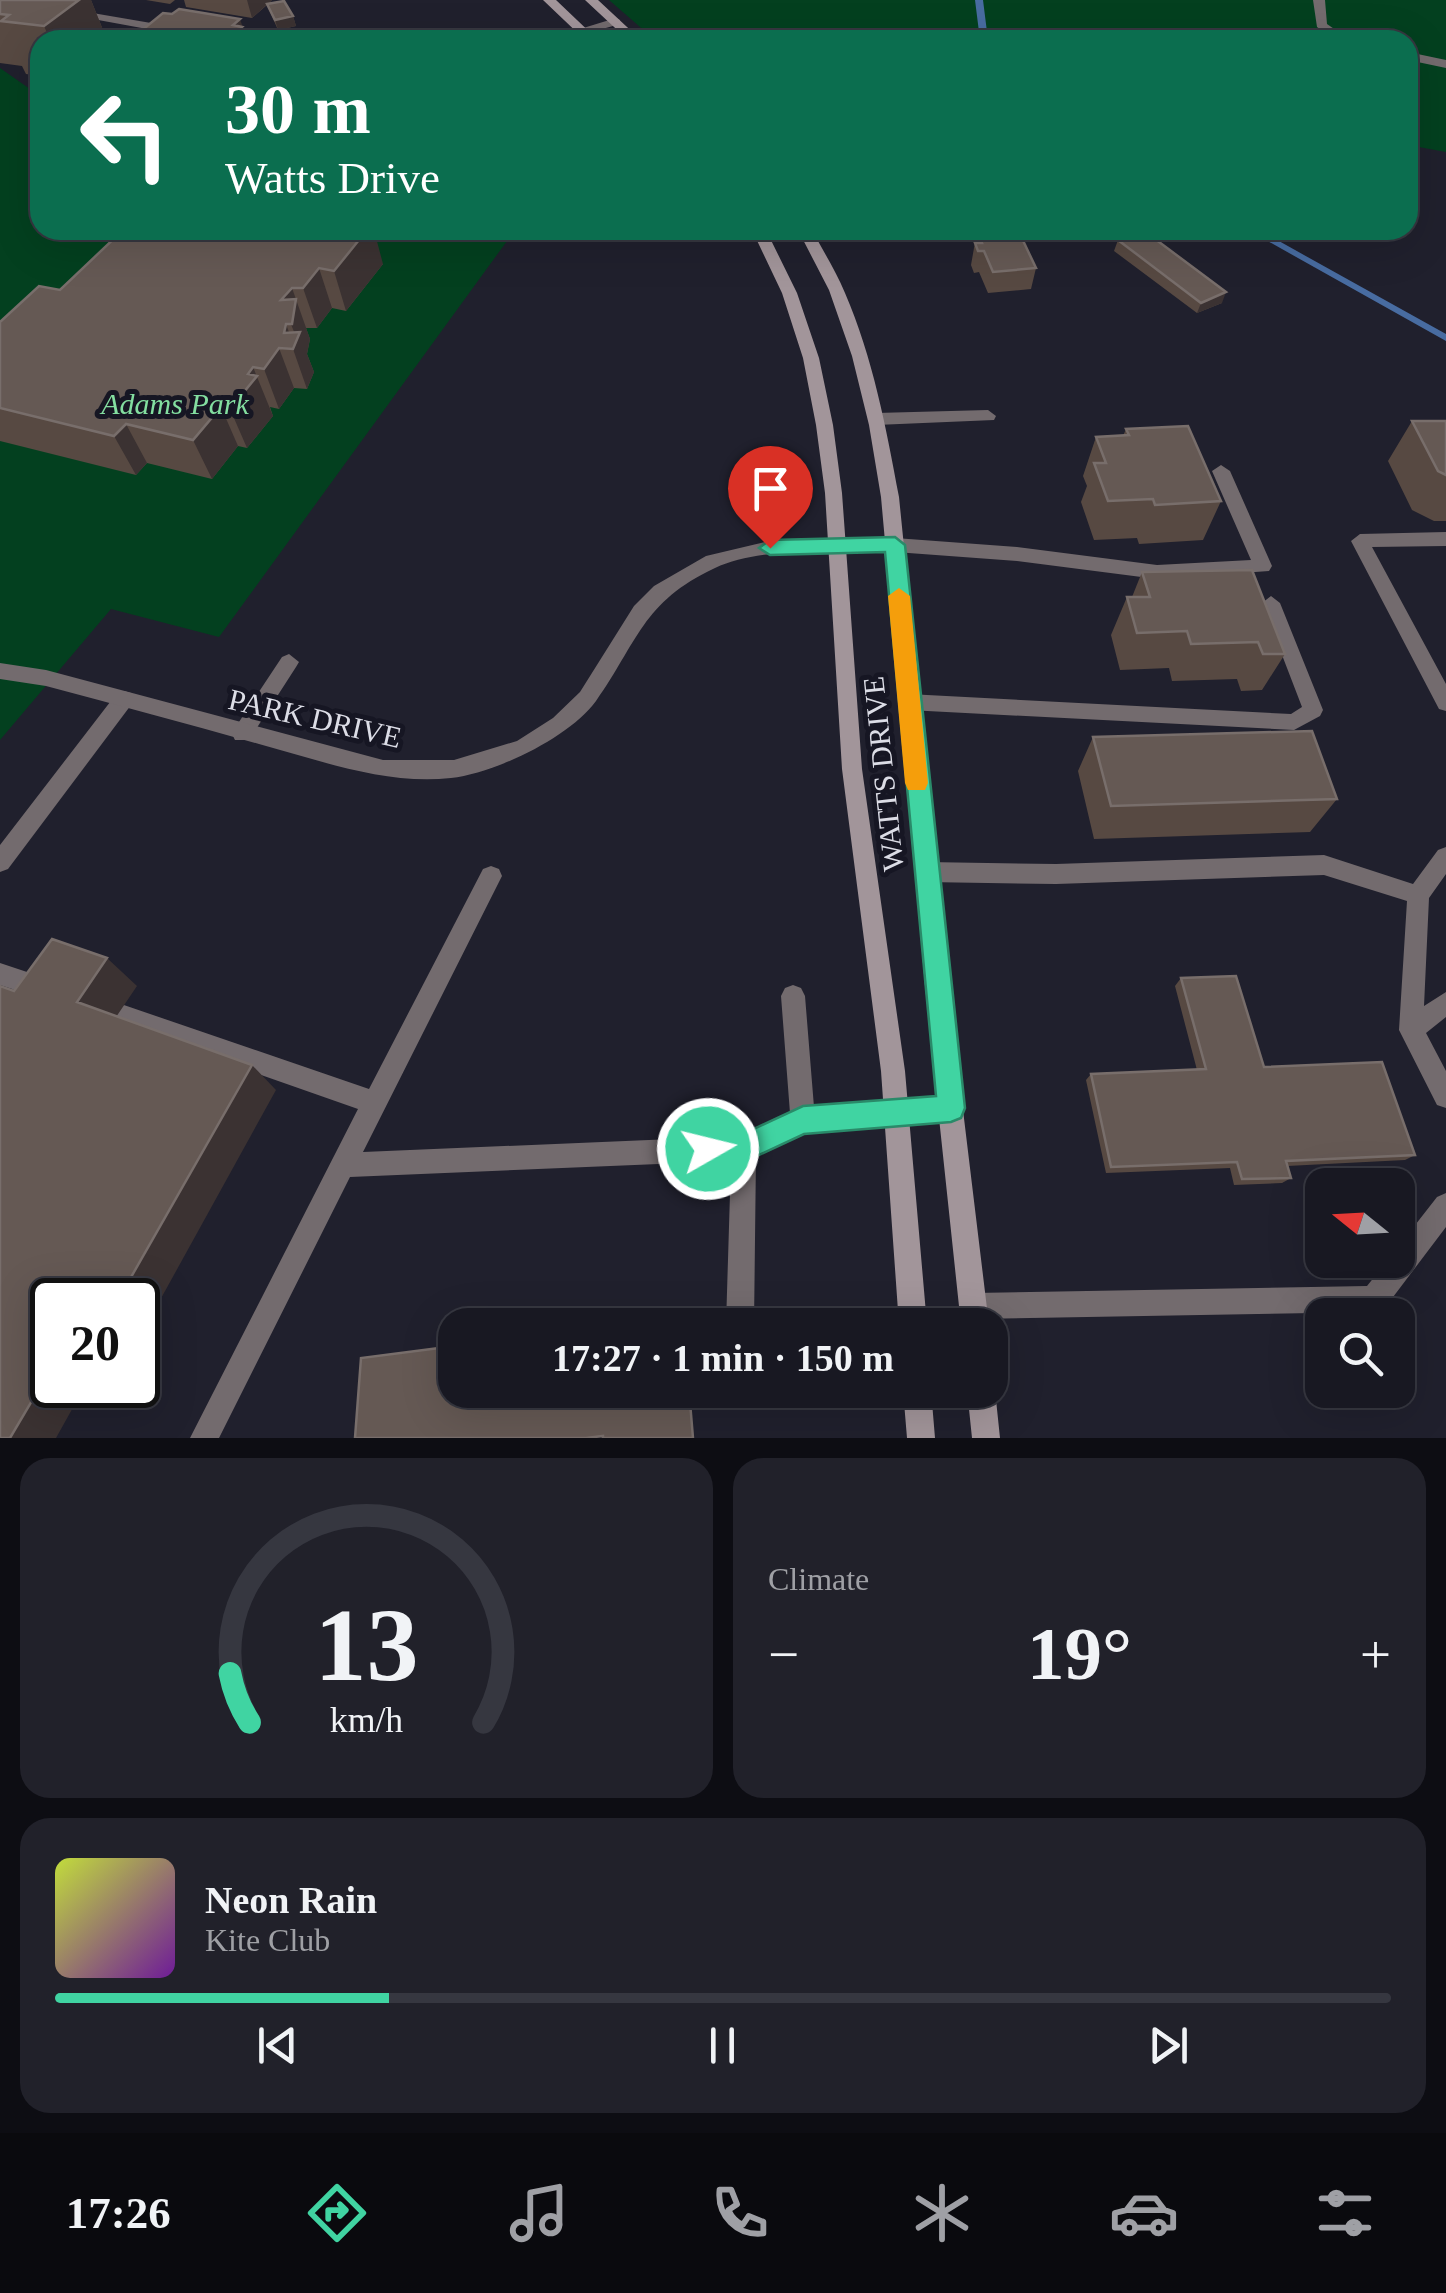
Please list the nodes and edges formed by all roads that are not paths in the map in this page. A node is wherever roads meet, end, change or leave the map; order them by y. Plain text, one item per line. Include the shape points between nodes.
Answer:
1 (549, 0) edge
2 (591, 0) edge
3 (1318, 0) edge
4 (55, 10) edge
5 (616, 22) junction
6 (170, 30) edge
7 (582, 30) edge
8 (600, 30) edge
9 (625, 30) edge
10 (1328, 30) edge
11 (1418, 58) edge
12 (1446, 64) edge
13 (764, 240) edge
14 (811, 240) edge
15 (988, 416) dead end
16 (876, 419) junction
17 (1221, 470) dead end
18 (1446, 539) edge
19 (837, 544) junction
20 (895, 545) junction
21 (1271, 603) dead end
22 (289, 662) dead end
23 (0, 672) edge
24 (124, 700) junction
25 (908, 702) junction
26 (1446, 703) edge
27 (242, 734) junction
28 (1446, 857) edge
29 (0, 862) edge
30 (926, 872) junction
31 (490, 876) dead end
32 (1418, 895) junction
33 (0, 974) edge
34 (64, 995) edge
35 (794, 996) dead end
36 (1446, 1003) edge
37 (118, 1014) edge
38 (1411, 1030) junction
39 (1446, 1096) edge
40 (376, 1103) junction
41 (951, 1108) junction
42 (897, 1112) junction
43 (803, 1120) junction
44 (744, 1148) junction
45 (343, 1165) junction
46 (1446, 1206) edge
47 (740, 1308) edge
48 (912, 1308) edge
49 (973, 1308) edge
50 (1008, 1314) edge
51 (918, 1408) edge
52 (984, 1408) edge
53 (204, 1438) edge
54 (921, 1438) edge
55 (986, 1438) edge

1 - 7 main road
2 - 5 main road
3 - 10 street via 1320,25
4 - 6 street
5 - 8 street
5 - 9 main road
11 - 12 street
13 - 19 main road, WATTS DRIVE via 796,304 817,377
14 - 16 main road, WATTS DRIVE via 855,341
15 - 16 street
16 - 20 main road, WATTS DRIVE
17 - 20 street, PARK DRIVE via 1262,566 1157,572
18 - 26 street via 1360,541
19 - 20 street, PARK DRIVE
19 - 27 street, PARK DRIVE via 743,552 686,574 640,611 587,698 560,724 489,760 454,770 383,770
19 - 42 main road, WATTS DRIVE via 852,766
20 - 25 main road, WATTS DRIVE
21 - 25 street via 1313,710 1294,722
22 - 27 street
23 - 24 street, PARK DRIVE
24 - 27 street, PARK DRIVE
24 - 29 street
25 - 30 main road, WATTS DRIVE
28 - 32 street
30 - 32 street via 1324,865
30 - 41 main road, WATTS DRIVE
31 - 40 street
32 - 38 street
33 - 34 street
35 - 43 street
36 - 38 street
37 - 40 street
38 - 39 street
40 - 45 street
41 - 42 street
41 - 49 main road, WATTS DRIVE
42 - 43 street
42 - 48 main road, WATTS DRIVE
43 - 44 street
44 - 45 street
44 - 47 street
45 - 53 street
46 - 50 street via 1374,1298
51 - 54 main road
52 - 55 main road

